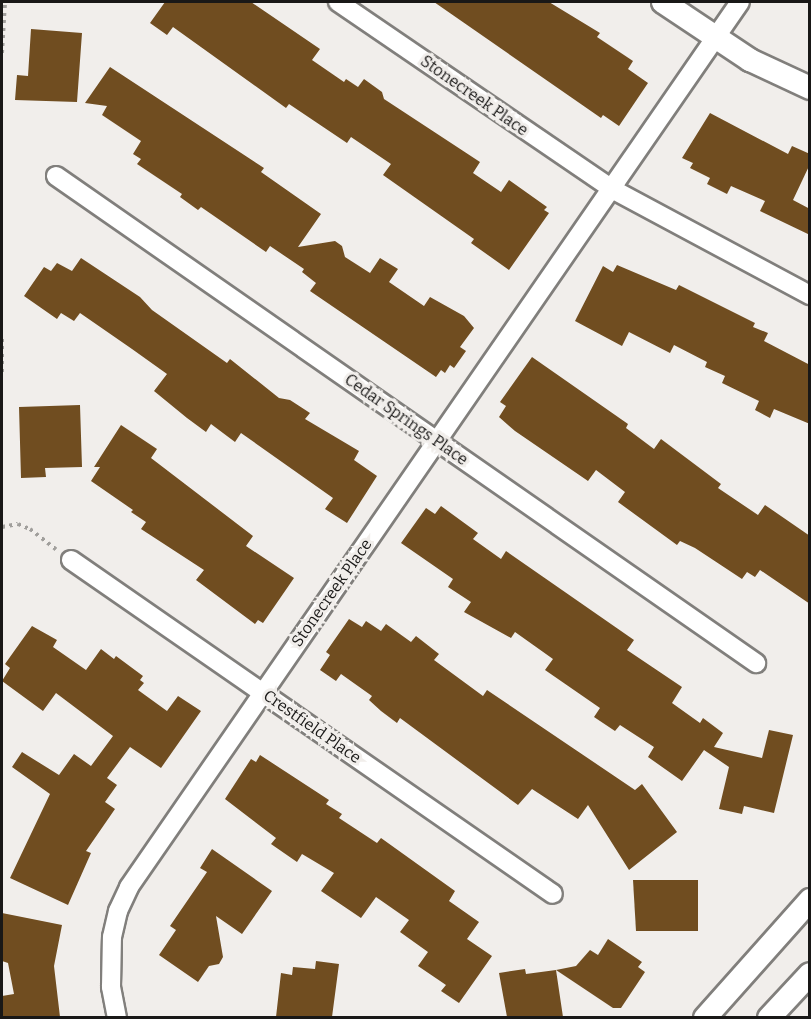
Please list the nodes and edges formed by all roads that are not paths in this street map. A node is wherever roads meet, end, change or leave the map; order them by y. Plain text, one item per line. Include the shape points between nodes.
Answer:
1 (338, 2) edge
2 (663, 2) edge
3 (740, 2) edge
4 (715, 38) junction
5 (810, 88) edge
6 (56, 176) dead end
7 (612, 189) junction
8 (810, 295) edge
9 (437, 441) junction
10 (71, 560) road end
11 (756, 663) dead end
12 (262, 692) junction
13 (554, 894) dead end
14 (810, 900) edge
15 (810, 974) edge
16 (117, 1017) edge
17 (705, 1017) edge
18 (770, 1017) edge

1 - 7 street, Stonecreek Place
2 - 4 street
3 - 4 street, Stonecreek Place
4 - 5 street
4 - 7 street, Stonecreek Place
6 - 9 street, Cedar Springs Place
7 - 8 street, Stonecreek Place
7 - 9 street, Stonecreek Place
9 - 11 street, Cedar Springs Place
9 - 12 street, Stonecreek Place
10 - 12 street, Crestfield Place
12 - 13 street, Crestfield Place
12 - 16 street, Stonecreek Place via 156,845 118,911 111,965
14 - 17 street
15 - 18 street

